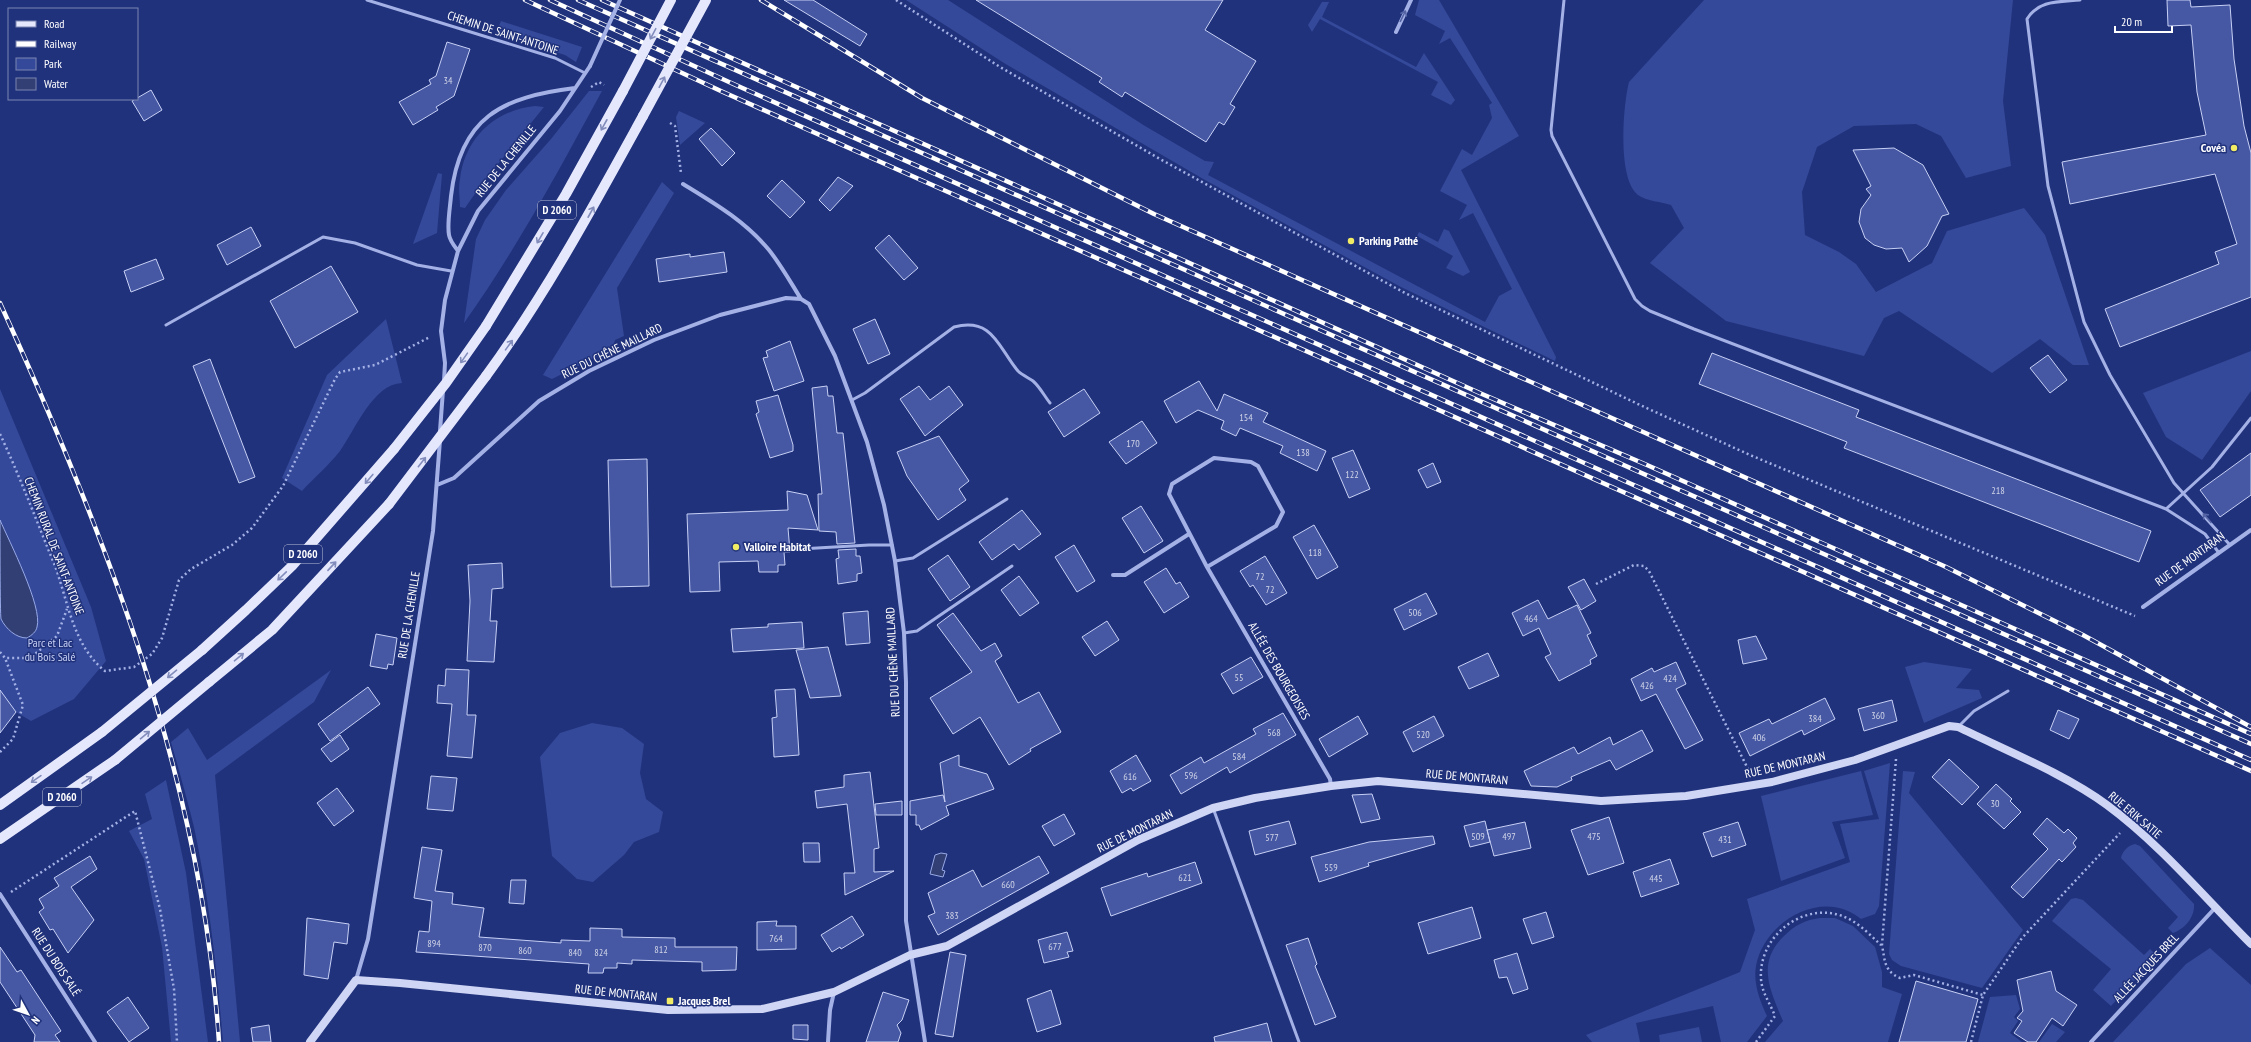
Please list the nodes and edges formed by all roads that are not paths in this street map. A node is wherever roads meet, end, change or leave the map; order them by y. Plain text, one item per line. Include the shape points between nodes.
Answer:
1 (367, 0) edge
2 (620, 0) edge
3 (671, 0) edge
4 (706, 0) edge
5 (1411, 0) edge
6 (1564, 0) edge
7 (2080, 0) edge
8 (1396, 32) dead end
9 (585, 73) junction
10 (575, 88) junction
11 (683, 184) road end
12 (458, 251) junction
13 (451, 271) junction
14 (802, 298) junction
15 (166, 325) dead end
16 (852, 400) junction
17 (1050, 404) dead end
18 (2251, 418) edge
19 (437, 485) junction
20 (2183, 492) junction
21 (1007, 499) dead end
22 (2166, 509) junction
23 (2251, 530) edge
24 (1189, 534) junction
25 (892, 545) junction
26 (2230, 545) junction
27 (800, 549) dead end
28 (2219, 553) junction
29 (895, 560) junction
30 (1012, 566) dead end
31 (1207, 566) junction
32 (1113, 575) dead end
33 (2143, 607) dead end
34 (904, 633) junction
35 (2008, 691) dead end
36 (1958, 727) junction
37 (1331, 786) junction
38 (0, 805) edge
39 (1213, 808) junction
40 (4, 836) edge
41 (1, 896) edge
42 (2215, 908) junction
43 (2251, 944) edge
44 (910, 955) junction
45 (356, 980) junction
46 (834, 992) junction
47 (95, 1042) edge
48 (310, 1042) edge
49 (828, 1042) edge
50 (925, 1042) edge
51 (1298, 1042) edge
52 (2091, 1042) edge

1 - 9 lane, CHEMIN DE SAINT-ANTOINE via 555,58
2 - 9 street, RUE DE LA CHENILLE, bridge
3 -> 38 main road, D 2060, bridge via 566,194 486,326 446,383 394,449 292,566 202,650 102,732
40 -> 4 main road, D 2060, bridge via 115,760 272,630 389,504 519,332 572,247
8 -> 5 street
6 - 22 lane via 1552,136 1635,299 1642,306 1694,329
7 - 20 lane via 2039,4 2027,19 2048,186 2084,322 2110,375 2174,483
9 - 10 street, RUE DE LA CHENILLE
10 - 12 street, RUE DE LA CHENILLE via 560,111 478,211
10 - 12 street via 511,101 484,118 472,133 462,148 453,177 449,236
11 - 14 street, RUE DU CHÊNE MAILLARD via 743,223 770,251
12 - 13 street, RUE DE LA CHENILLE
13 - 15 lane via 417,265 355,243 323,237
13 - 19 street, RUE DE LA CHENILLE via 441,331 445,363
14 - 16 street, RUE DU CHÊNE MAILLARD via 809,304 819,322
14 - 19 street, RUE DU CHÊNE MAILLARD via 786,298 720,315 654,340 588,371 539,401 454,478
16 - 17 lane via 954,327 967,324 987,330 998,340 1019,372 1034,382
16 - 25 street, RUE DU CHÊNE MAILLARD via 877,477
18 - 20 lane via 2212,467
19 - 45 street, RUE DE LA CHENILLE via 433,531 370,931
20 - 22 lane
26 -> 20 lane
21 - 29 lane via 913,558
22 - 28 lane via 2204,534
23 - 26 street, RUE DE MONTARAN
24 - 31 street, ALLÉE DES BOURGEOISIES
24 - 31 street, ALLÉE DES BOURGEOISIES via 1169,494 1172,484 1214,458 1251,462 1258,466 1283,512 1276,526
24 - 32 street via 1125,575
25 - 27 lane
25 - 29 street, RUE DU CHÊNE MAILLARD
26 - 28 street, RUE DE MONTARAN
28 - 33 street, RUE DE MONTARAN
29 - 34 street, RUE DU CHÊNE MAILLARD
30 - 34 lane via 917,631
31 - 37 street, ALLÉE DES BOURGEOISIES via 1330,779
34 - 44 street, RUE DU CHÊNE MAILLARD via 906,921
35 - 36 lane via 1974,711
36 - 37 street, RUE DE MONTARAN via 1949,726 1855,760 1754,785 1686,796 1601,801 1378,781
36 - 42 street, RUE ERIK SATIE via 2053,773 2105,803 2129,823
37 - 39 street, RUE DE MONTARAN via 1255,798
39 - 44 street, RUE DE MONTARAN via 1138,840 947,946
39 - 51 lane
41 - 47 street, RUE DU BOIS SALÉ
42 - 43 street, RUE ERIK SATIE
42 - 52 street, ALLÉE JACQUES BREL
44 - 46 street, RUE DE MONTARAN
44 - 50 street, RUE DU CHÊNE MAILLARD
45 - 46 street, RUE DE MONTARAN via 400,982 668,1010 762,1009
45 - 48 street
46 - 49 street

